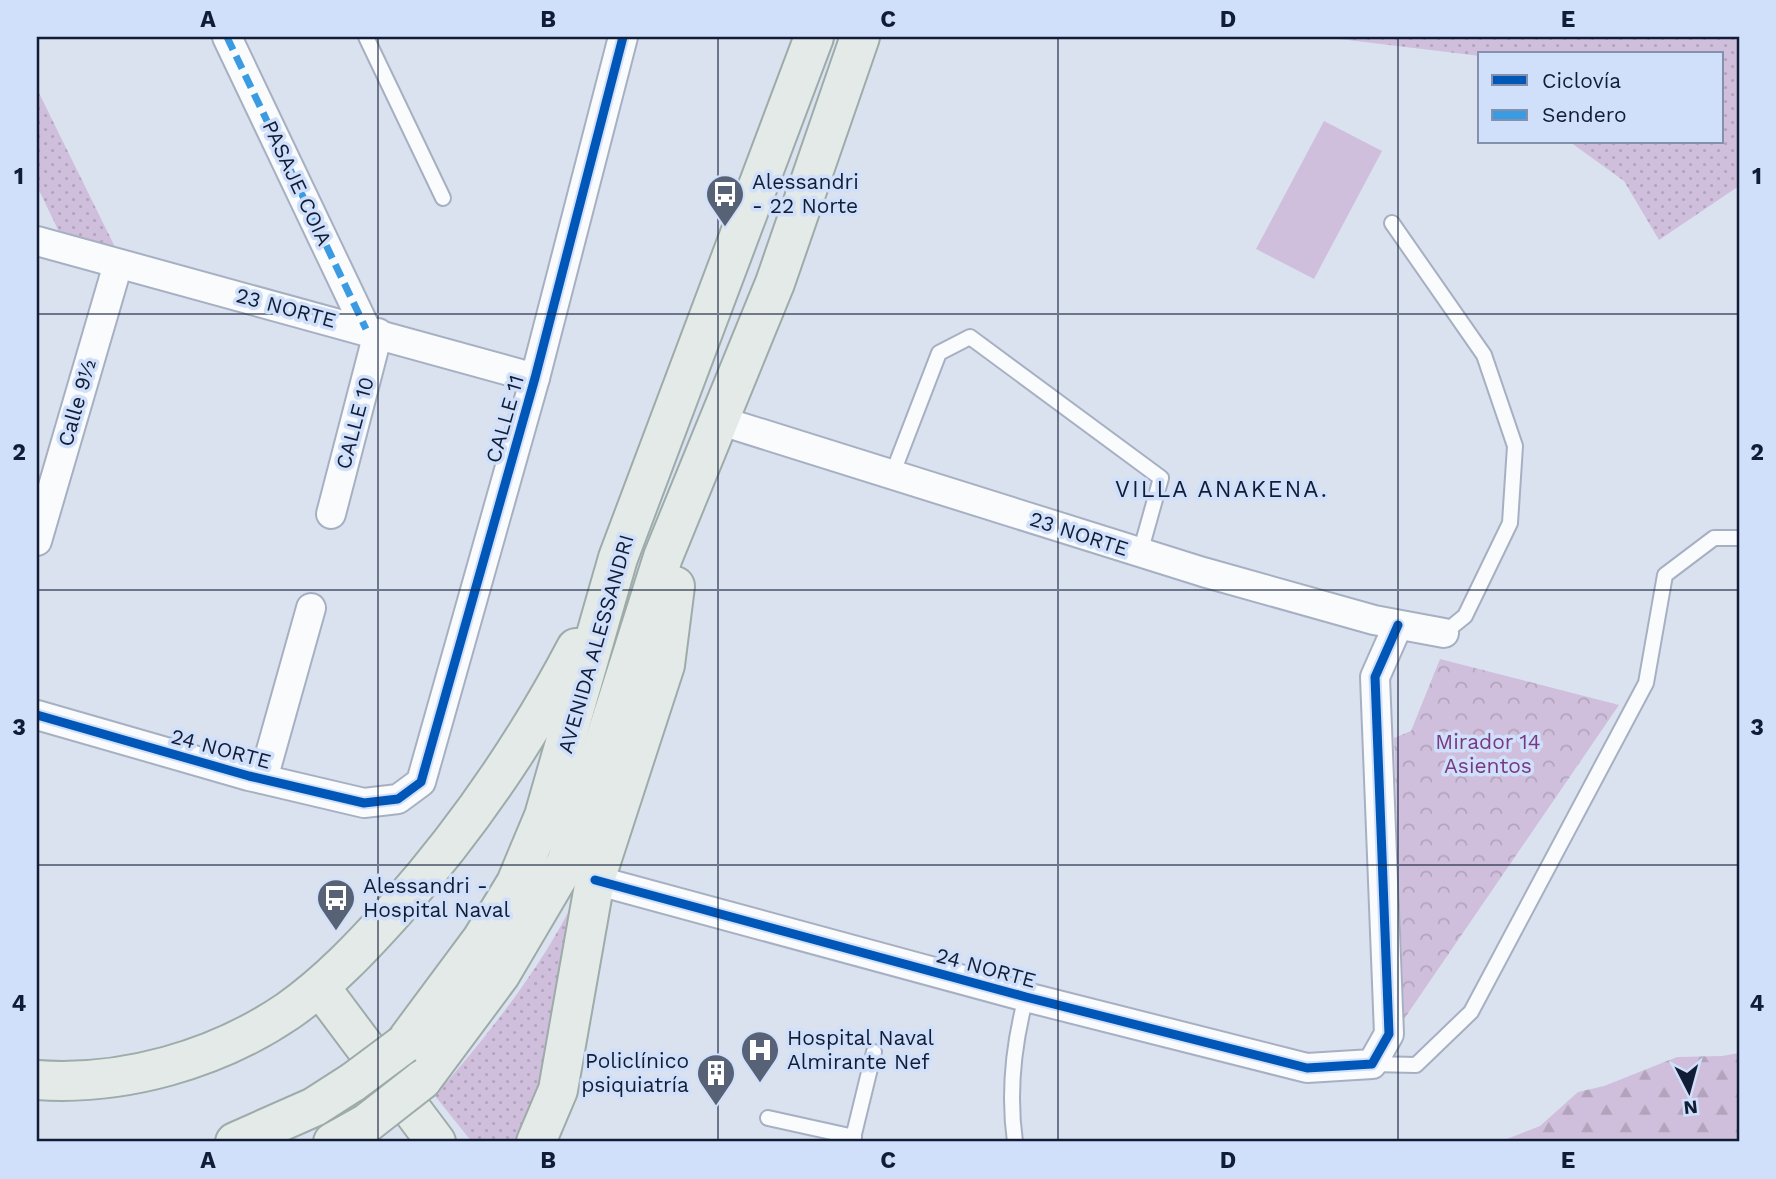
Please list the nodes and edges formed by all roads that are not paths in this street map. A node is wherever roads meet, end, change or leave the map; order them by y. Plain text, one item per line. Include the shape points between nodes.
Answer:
1 (227, 37) edge
2 (366, 37) edge
3 (623, 37) edge
4 (814, 37) edge
5 (860, 37) edge
6 (443, 198) dead end
7 (1392, 223) dead end
8 (37, 241) edge
9 (118, 264) junction
10 (372, 331) junction
11 (535, 378) junction
12 (718, 420) junction
13 (892, 475) junction
14 (685, 504) junction
15 (331, 514) dead end
16 (1739, 538) edge
17 (37, 541) edge
18 (1140, 553) junction
19 (618, 558) junction
20 (312, 608) dead end
21 (1398, 625) junction
22 (1444, 633) joint
23 (37, 715) edge
24 (263, 779) junction
25 (398, 799) joint
26 (595, 880) junction
27 (320, 987) junction
28 (1026, 997) junction
29 (874, 1052) dead end
30 (1372, 1064) junction
31 (37, 1080) edge
32 (768, 1118) dead end
33 (853, 1139) edge
34 (234, 1142) edge
35 (333, 1142) edge
36 (436, 1142) edge
37 (536, 1142) edge
38 (1016, 1142) edge

1 - 10 street, PASAJE COIA
2 - 6 lane
3 - 11 street, CALLE 11
4 - 19 main road, AVENIDA ALESSANDRI
5 - 12 main road, AVENIDA ALESSANDRI via 775,283
7 - 22 lane via 1484,355 1515,446 1510,523 1465,617
8 - 9 street, 23 NORTE
9 - 10 street, 23 NORTE
9 - 17 street, Calle 9½
10 - 11 street, 23 NORTE
10 - 15 street, CALLE 10
11 - 25 street, CALLE 11 via 421,782
12 - 13 street, 23 NORTE
12 - 14 main road, AVENIDA ALESSANDRI
13 - 18 street, 23 NORTE
13 - 18 lane via 939,353 970,337 1161,478
14 - 26 main road via 665,665
14 - 35 main road, AVENIDA ALESSANDRI, bridge via 663,557 566,863 500,975 422,1080
16 - 30 lane via 1714,538 1665,575 1646,683 1471,1012 1416,1065
18 - 21 street, 23 NORTE
19 - 27 main road via 553,691 480,805 425,876
19 - 34 main road, AVENIDA ALESSANDRI, bridge via 544,817 516,883 482,939 404,1044 314,1108
20 - 24 street
21 - 22 street, 23 NORTE
21 - 30 street via 1374,677 1389,1034
23 - 24 street, 24 NORTE
24 - 25 street, 24 NORTE via 364,803
26 - 28 street, 24 NORTE
26 - 37 main road via 558,1090
27 - 31 main road via 253,1032 177,1063 94,1080
27 - 36 main road
28 - 30 street, 24 NORTE via 1307,1068
28 - 38 lane via 1011,1072
29 - 33 lane
32 - 33 lane

